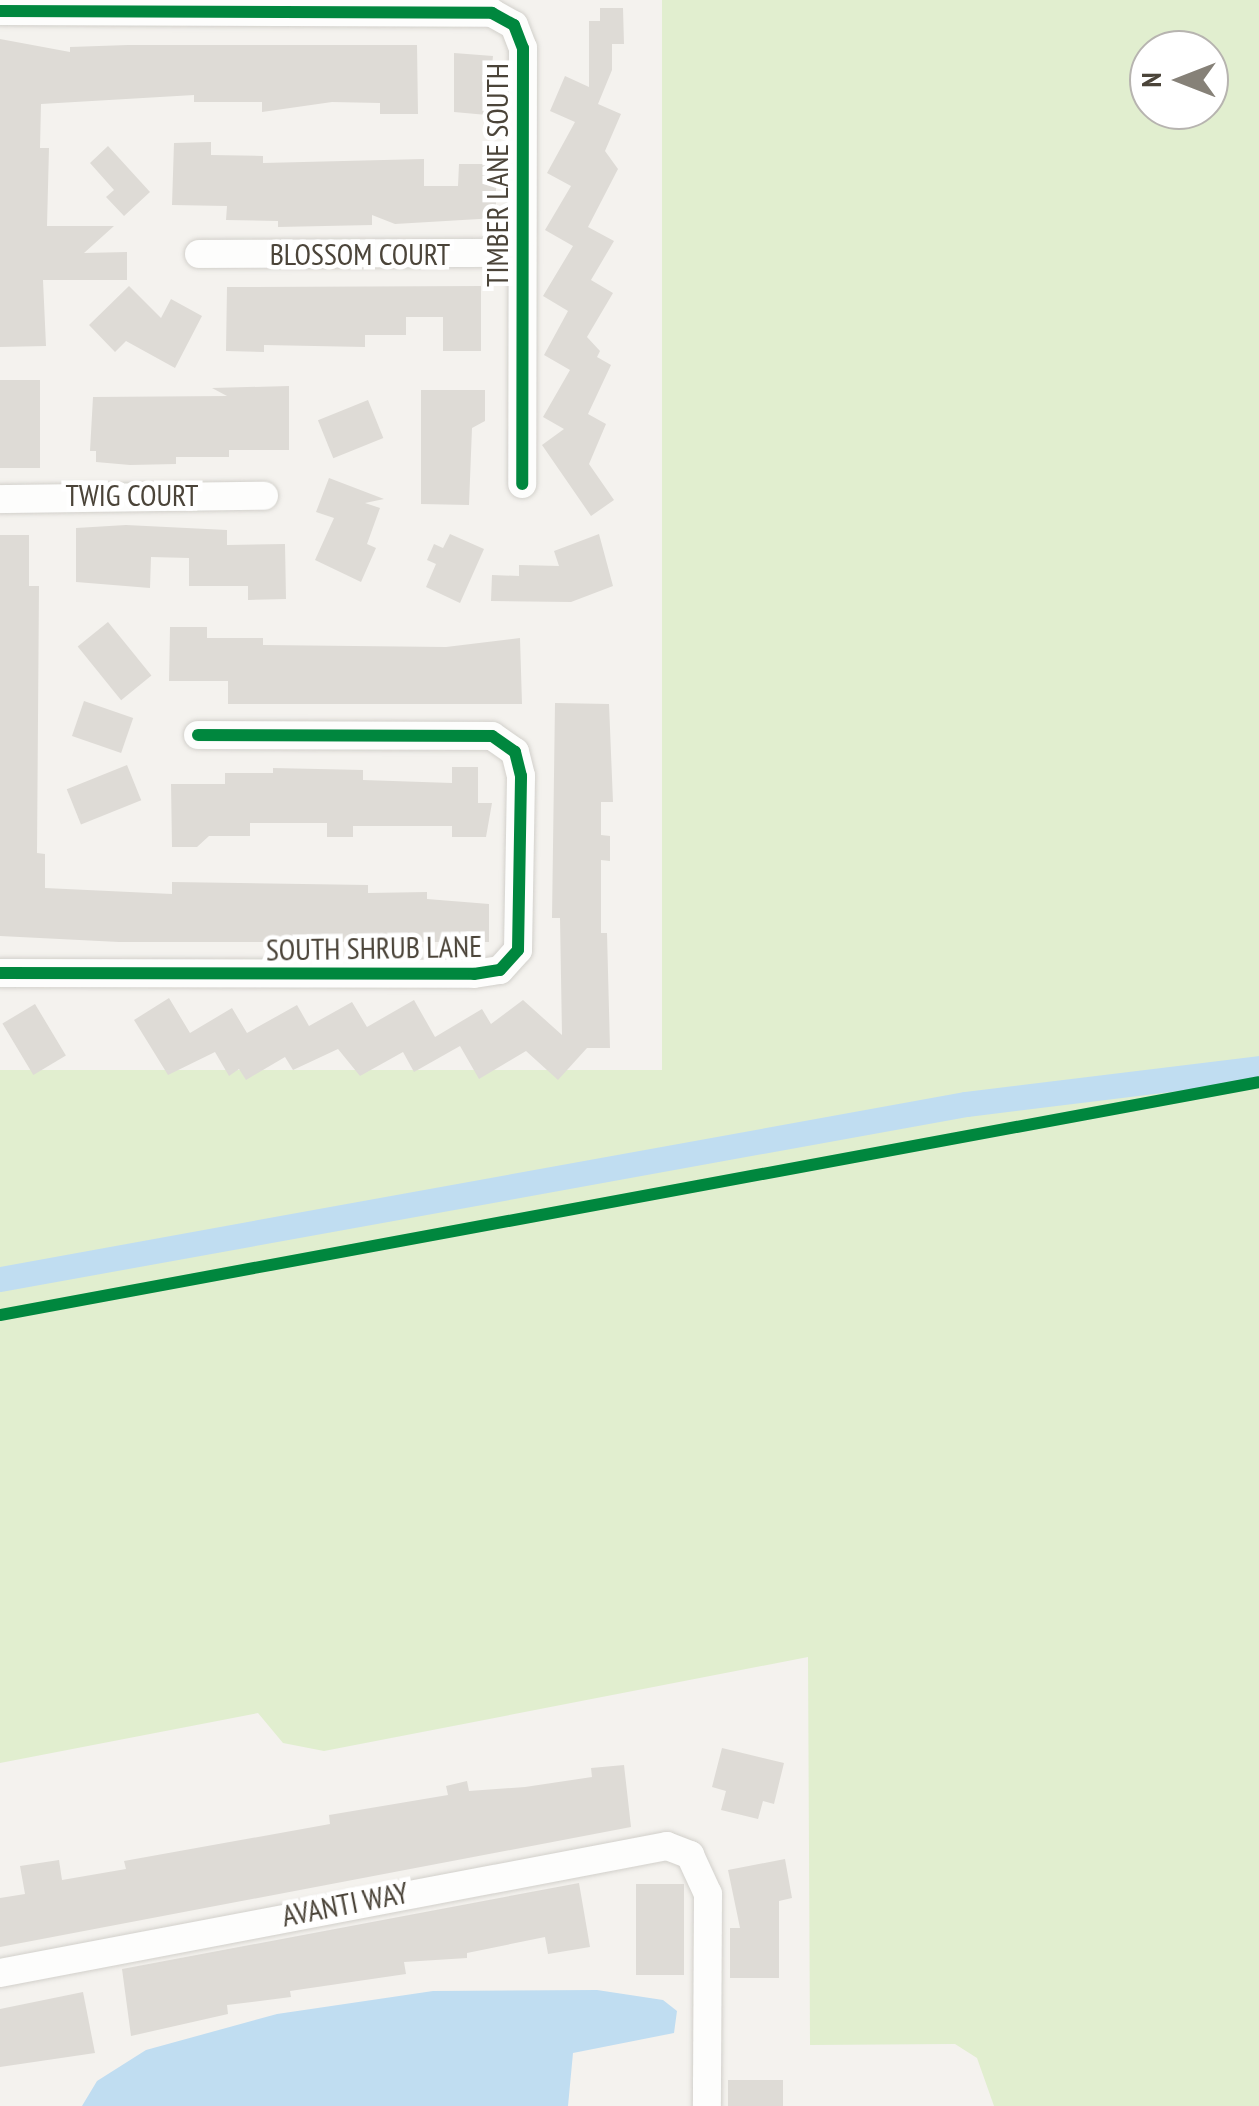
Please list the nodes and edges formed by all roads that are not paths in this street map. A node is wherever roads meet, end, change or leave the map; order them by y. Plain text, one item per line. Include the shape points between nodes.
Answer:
1 (0, 12) edge
2 (521, 253) junction
3 (200, 254) dead end
4 (522, 484) dead end
5 (264, 496) dead end
6 (0, 498) edge
7 (198, 735) dead end
8 (0, 973) edge
9 (0, 1974) edge
10 (707, 2106) edge

1 - 2 street, TIMBER LANE SOUTH via 492,13 514,25 524,48
2 - 3 street, BLOSSOM COURT
2 - 4 street, TIMBER LANE SOUTH
5 - 6 street, TWIG COURT
7 - 8 street, SOUTH SHRUB LANE via 492,736 515,752 521,776 518,950 500,970 474,974
9 - 10 street, AVANTI WAY via 667,1846 690,1856 708,1894

